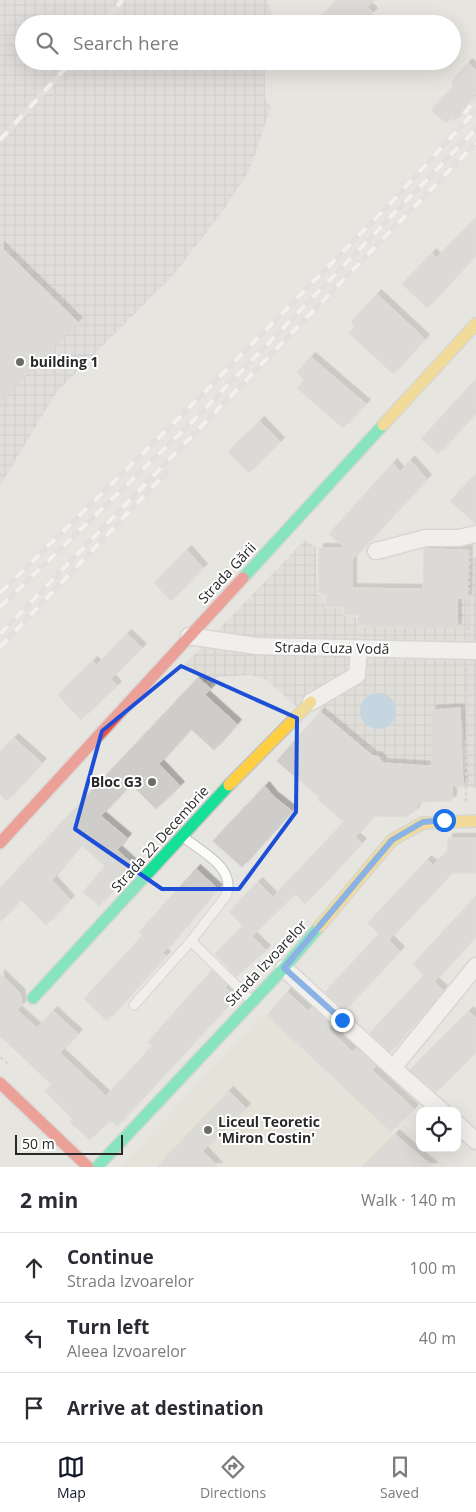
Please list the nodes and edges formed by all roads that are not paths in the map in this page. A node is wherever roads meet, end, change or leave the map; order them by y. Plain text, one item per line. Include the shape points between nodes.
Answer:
1 (476, 324) edge
2 (475, 535) edge
3 (376, 551) dead end
4 (189, 636) junction
5 (359, 648) junction
6 (472, 651) edge
7 (311, 702) joint
8 (471, 821) edge
9 (182, 836) junction
10 (0, 843) edge
11 (191, 941) junction
12 (476, 966) edge
13 (284, 968) junction
14 (33, 998) dead end
15 (252, 1001) junction
16 (134, 1005) dead end
17 (393, 1068) junction
18 (0, 1082) edge
19 (437, 1107) edge
20 (461, 1128) edge
21 (476, 1141) edge
22 (88, 1167) edge
23 (97, 1167) edge

1 - 4 street, Strada Gării
2 - 3 street via 426,538
4 - 5 street, Strada Cuza Vodă via 256,646
4 - 10 street, Strada Gării
5 - 6 street, Strada Cuza Vodă
5 - 7 street via 357,675
7 - 9 street, Strada 22 Decembrie
8 - 13 street, Strada Izvoarelor via 423,822 392,840
9 - 11 lane via 223,868 229,889
9 - 14 street, Strada 22 Decembrie
11 - 15 lane
11 - 16 lane
12 - 17 street
13 - 15 street, Strada Izvoarelor
13 - 17 street
15 - 23 street, Strada Izvoarelor
17 - 19 street
18 - 22 street
20 - 21 street

